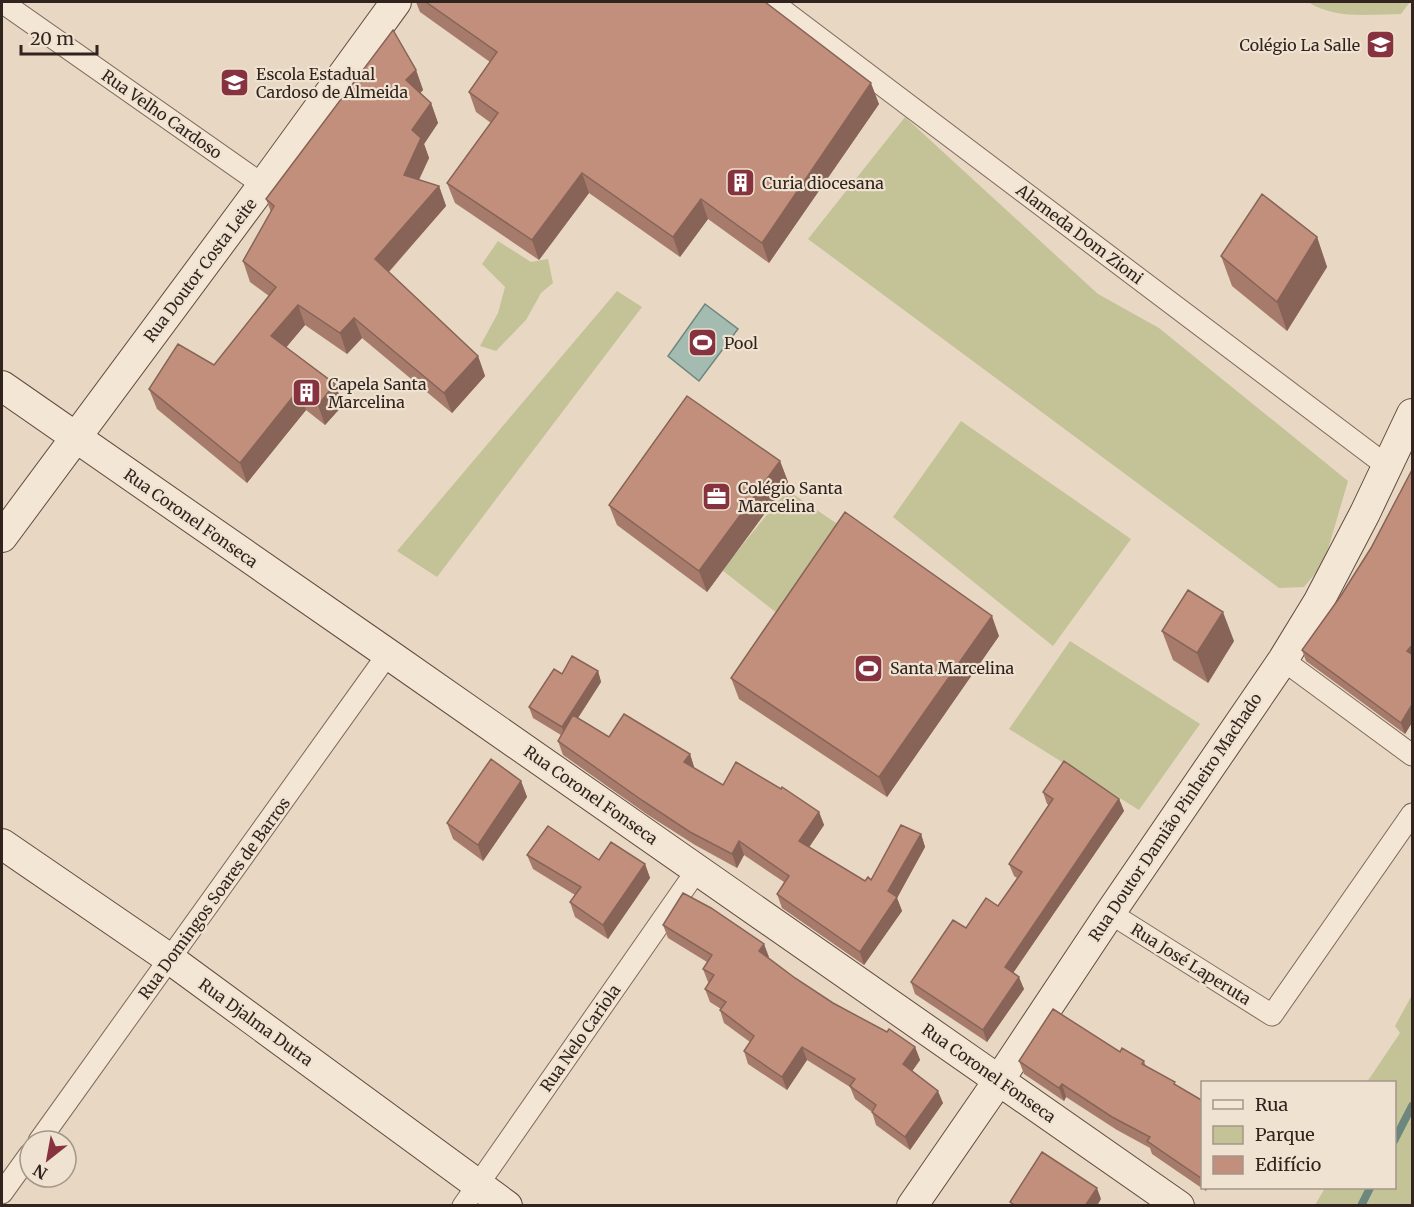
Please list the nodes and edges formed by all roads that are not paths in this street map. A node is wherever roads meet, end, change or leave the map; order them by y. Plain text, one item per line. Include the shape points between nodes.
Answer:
1 (2, 2) edge
2 (396, 2) edge
3 (772, 2) edge
4 (263, 185) junction
5 (2, 386) edge
6 (1413, 414) edge
7 (75, 438) junction
8 (1387, 466) junction
9 (2, 537) edge
10 (388, 654) junction
11 (1283, 660) junction
12 (1413, 755) edge
13 (1413, 814) edge
14 (2, 844) edge
15 (697, 870) junction
16 (1110, 913) junction
17 (170, 959) junction
18 (999, 1080) junction
19 (48, 1129) edge
20 (18, 1171) edge
21 (2, 1193) edge
22 (470, 1195) edge
23 (507, 1206) edge
24 (912, 1206) edge
25 (1179, 1206) edge

1 - 4 street, Rua Velho Cardoso
2 - 4 street, Rua Doutor Costa Leite
3 - 8 street, Alameda Dom Zioni
4 - 7 street, Rua Doutor Costa Leite
5 - 7 street, Rua Coronel Fonseca
6 - 8 street, Rua Doutor Damião Pinheiro Machado
7 - 9 street, Rua Doutor Costa Leite
7 - 10 street, Rua Coronel Fonseca
8 - 11 street, Rua Doutor Damião Pinheiro Machado via 1319,601
10 - 15 street, Rua Coronel Fonseca
10 - 17 street, Rua Domingos Soares de Barros
11 - 12 street
11 - 16 street, Rua Doutor Damião Pinheiro Machado
13 - 16 street, Rua José Laperuta via 1272,1015
14 - 17 street, Rua Djalma Dutra
15 - 18 street, Rua Coronel Fonseca
15 - 22 street, Rua Nelo Cariola
16 - 18 street, Rua Doutor Damião Pinheiro Machado
17 - 19 street, Rua Domingos Soares de Barros
17 - 22 street, Rua Djalma Dutra
18 - 24 street, Rua Doutor Damião Pinheiro Machado
18 - 25 street, Rua Coronel Fonseca
20 - 21 street
22 - 23 street, Rua Djalma Dutra

